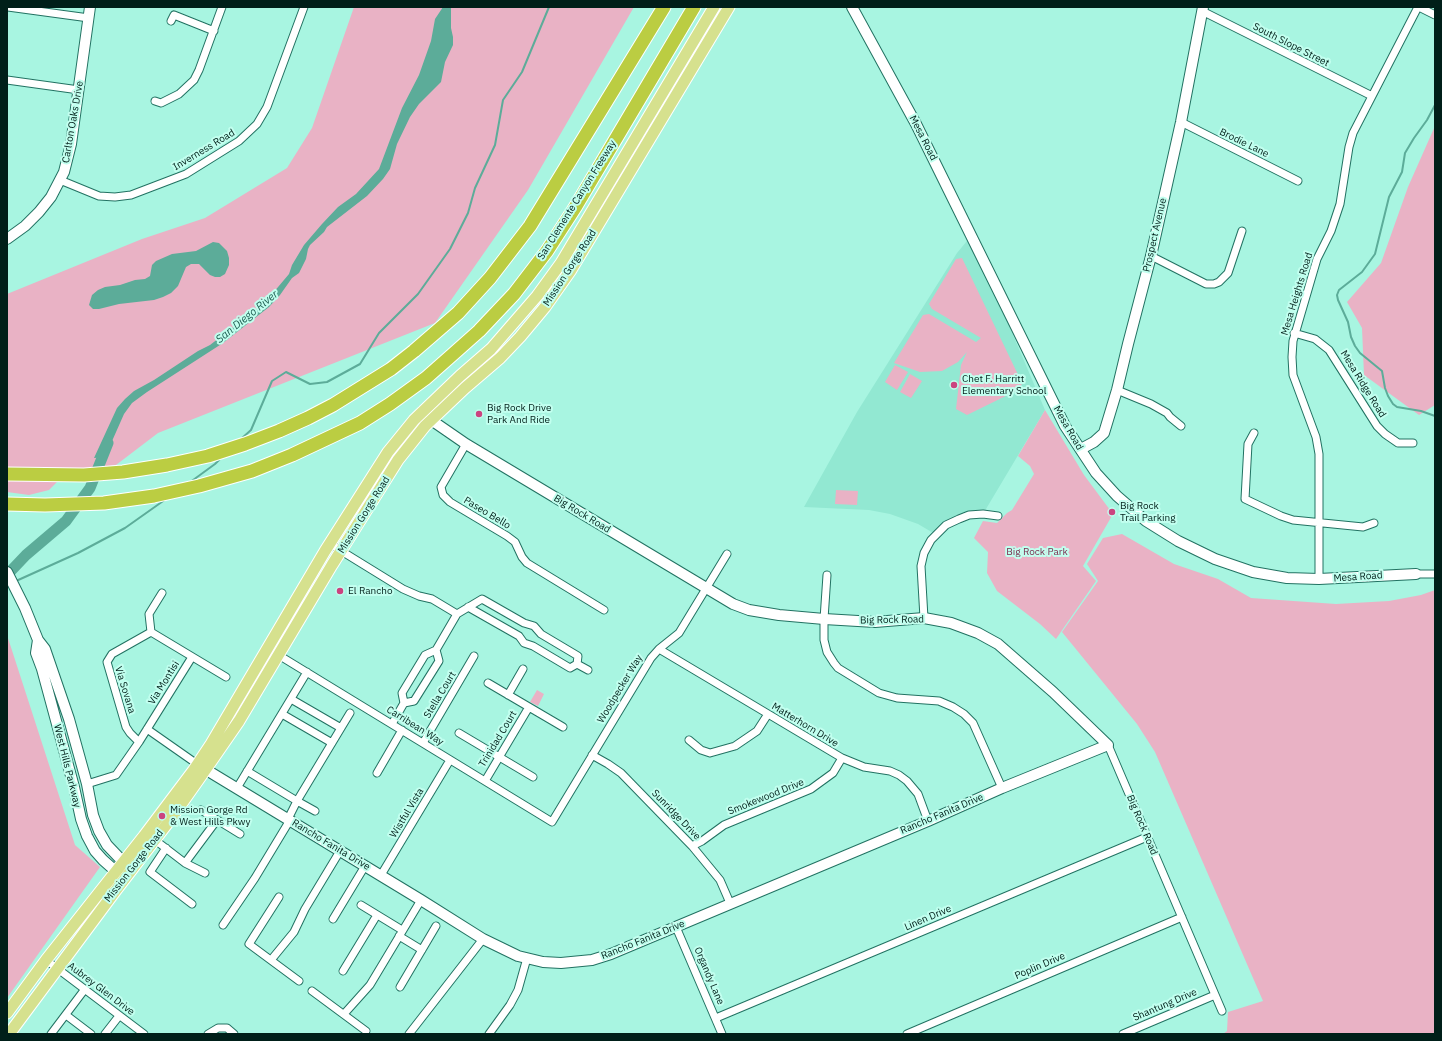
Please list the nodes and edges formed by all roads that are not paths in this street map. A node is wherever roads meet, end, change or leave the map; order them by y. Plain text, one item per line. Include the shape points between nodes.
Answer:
1 (8, 7) edge
2 (11, 7) edge
3 (90, 7) edge
4 (222, 7) edge
5 (304, 7) edge
6 (664, 7) edge
7 (694, 7) edge
8 (714, 7) edge
9 (729, 7) edge
10 (852, 7) edge
11 (1418, 7) edge
12 (1202, 9) edge
13 (1435, 15) edge
14 (89, 18) junction
15 (171, 21) dead end
16 (214, 31) junction
17 (7, 80) edge
18 (79, 90) junction
19 (1372, 96) junction
20 (155, 101) dead end
21 (1180, 122) junction
22 (60, 180) junction
23 (1298, 181) dead end
24 (1242, 231) dead end
25 (7, 239) edge
26 (1151, 256) junction
27 (1294, 333) junction
28 (1117, 390) junction
29 (423, 411) junction
30 (432, 420) junction
31 (1181, 426) dead end
32 (1254, 433) dead end
33 (1413, 443) dead end
34 (466, 444) junction
35 (1080, 449) junction
36 (7, 474) edge
37 (7, 504) edge
38 (998, 516) dead end
39 (1319, 523) junction
40 (1374, 523) dead end
41 (330, 544) junction
42 (341, 550) junction
43 (727, 554) dead end
44 (7, 572) edge
45 (827, 574) dead end
46 (1416, 574) joint
47 (1435, 574) edge
48 (1319, 579) junction
49 (305, 586) junction
50 (706, 589) junction
51 (162, 593) dead end
52 (470, 606) junction
53 (604, 610) dead end
54 (457, 614) junction
55 (300, 617) junction
56 (924, 618) junction
57 (824, 619) junction
58 (151, 632) junction
59 (540, 632) junction
60 (38, 640) junction
61 (533, 646) junction
62 (267, 648) junction
63 (659, 649) junction
64 (436, 650) junction
65 (278, 654) junction
66 (474, 656) dead end
67 (192, 657) junction
68 (577, 664) junction
69 (523, 669) dead end
70 (588, 670) dead end
71 (307, 672) junction
72 (226, 677) dead end
73 (488, 683) dead end
74 (508, 695) junction
75 (291, 698) junction
76 (404, 703) junction
77 (529, 707) junction
78 (350, 713) dead end
79 (282, 714) junction
80 (768, 714) junction
81 (392, 724) junction
82 (563, 726) dead end
83 (341, 728) junction
84 (147, 729) junction
85 (402, 730) junction
86 (459, 733) dead end
87 (688, 740) dead end
88 (139, 742) junction
89 (332, 743) junction
90 (423, 743) junction
91 (1108, 745) junction
92 (592, 755) junction
93 (499, 757) junction
94 (842, 758) junction
95 (450, 760) junction
96 (202, 767) junction
97 (247, 771) junction
98 (377, 773) dead end
99 (533, 777) dead end
100 (485, 781) junction
101 (87, 784) junction
102 (237, 788) junction
103 (1002, 788) junction
104 (297, 801) junction
105 (201, 810) dead end
106 (315, 811) dead end
107 (289, 819) junction
108 (217, 820) junction
109 (928, 821) junction
110 (552, 822) joint
111 (240, 834) dead end
112 (1147, 837) junction
113 (155, 840) junction
114 (692, 846) junction
115 (166, 848) junction
116 (340, 851) junction
117 (122, 862) junction
118 (186, 863) junction
119 (365, 866) junction
120 (131, 870) junction
121 (115, 872) junction
122 (205, 873) dead end
123 (381, 876) junction
124 (124, 879) junction
125 (279, 897) dead end
126 (421, 900) junction
127 (730, 903) junction
128 (192, 904) dead end
129 (361, 905) dead end
130 (377, 915) junction
131 (1182, 917) junction
132 (333, 919) dead end
133 (223, 925) dead end
134 (436, 926) dead end
135 (676, 927) junction
136 (401, 933) junction
137 (483, 939) junction
138 (422, 950) junction
139 (527, 958) junction
140 (46, 960) junction
141 (271, 960) junction
142 (58, 969) junction
143 (344, 971) dead end
144 (299, 980) dead end
145 (400, 987) dead end
146 (85, 989) junction
147 (312, 991) dead end
148 (1215, 995) junction
149 (1222, 1011) dead end
150 (7, 1013) edge
151 (344, 1014) junction
152 (66, 1015) junction
153 (119, 1016) junction
154 (716, 1018) junction
155 (366, 1031) dead end
156 (9, 1034) edge
157 (51, 1034) edge
158 (91, 1034) edge
159 (105, 1034) edge
160 (144, 1034) edge
161 (208, 1034) edge
162 (234, 1034) edge
163 (409, 1034) edge
164 (489, 1034) edge
165 (722, 1034) edge
166 (907, 1034) edge
167 (1122, 1034) edge

1 - 2 street
2 - 14 street
3 - 14 street, Carlton Oaks Drive
4 - 16 street
5 - 22 street, Inverness Road via 267,107 257,124 240,141 186,174 131,195 99,196
6 - 36 highway via 530,226 490,278 458,313 391,369 308,418 208,456 168,466 123,472 84,475
7 - 37 highway, San Clemente Canyon Freeway via 547,251 514,294 479,331 426,378 390,404 327,440 252,471 199,486 104,503
8 - 29 main road, Mission Gorge Road via 561,263 538,296 492,349
9 - 30 main road, Mission Gorge Road via 571,270 545,307 500,358
10 - 35 street, Mesa Road via 916,124 1065,426
11 - 13 street
11 - 19 street, Mesa Heights Road
12 - 19 street, South Slope Street
12 - 21 street, Prospect Avenue
14 - 18 street, Carlton Oaks Drive
15 - 16 street via 174,15
16 - 20 street via 199,70 190,84 179,94 161,103
17 - 18 street
18 - 22 street, Carlton Oaks Drive via 69,153
19 - 27 street, Mesa Heights Road via 1353,133 1336,218 1317,259
21 - 23 street, Brodie Lane
21 - 26 street, Prospect Avenue
22 - 25 street, Carlton Oaks Drive via 40,212
24 - 26 street via 1228,273 1214,284 1206,284
26 - 28 street, Prospect Avenue
27 - 33 street, Mesa Ridge Road via 1315,339 1329,350 1377,426 1385,434 1398,443
27 - 39 street, Mesa Heights Road via 1293,375 1316,437 1319,454
28 - 31 street via 1167,413
28 - 35 street, Prospect Avenue via 1104,433
29 - 30 street, Big Rock Road
29 - 41 main road, Mission Gorge Road via 388,452
30 - 34 street, Big Rock Road
30 - 42 main road, Mission Gorge Road via 398,460
32 - 39 street via 1248,444 1245,499 1281,516
34 - 50 street, Big Rock Road
34 - 53 street, Paseo Bello via 442,487 443,496 515,542 527,563
35 - 48 street, Mesa Road via 1096,473 1129,508 1178,541 1215,559 1253,572 1287,578
38 - 56 street via 983,514 958,519 946,525 931,540 924,552 922,566
39 - 40 street via 1363,527
39 - 48 street, Mesa Heights Road
41 - 42 street
41 - 49 main road, Mission Gorge Road
42 - 54 street via 403,590 432,599
42 - 55 main road, Mission Gorge Road
43 - 50 street, Woodpecker Way
44 - 60 street, West Hills Parkway
45 - 57 street
46 - 47 street, Mesa Road
46 - 48 street, Mesa Road
49 - 55 main road via 308,590 297,610
49 - 62 main road, Mission Gorge Road
50 - 57 street, Big Rock Road via 749,610
50 - 63 street, Woodpecker Way via 679,633
51 - 58 street via 149,614
52 - 54 street
52 - 59 street via 482,600 534,626
52 - 61 street via 519,636 524,643
54 - 64 street
55 - 65 main road, Mission Gorge Road
56 - 57 street, Big Rock Road via 875,622
56 - 91 street, Big Rock Road via 961,626 998,644
57 - 103 street via 825,646 838,668 879,693 897,698 939,701 969,718
58 - 67 street
58 - 88 street, Via Sovana via 112,654 107,662 126,728
59 - 61 street
59 - 68 street via 578,656
60 - 101 street, West Hills Parkway via 45,649 69,719
60 - 121 street, West Hills Parkway via 36,653 74,787 80,819 95,851
61 - 68 street via 570,668
62 - 65 street, Carribean Way
62 - 96 main road, Mission Gorge Road
63 - 80 street, Matterhorn Drive
63 - 92 street, Woodpecker Way
64 - 76 street via 425,654 402,693
64 - 76 street via 438,661 435,667 414,701
65 - 71 street, Carribean Way
65 - 96 main road, Mission Gorge Road via 239,720
66 - 90 street, Stella Court
67 - 72 street
67 - 84 street, Via Montisi
68 - 70 street
69 - 74 street
71 - 75 street
71 - 81 street, Carribean Way
73 - 74 street
74 - 77 street
75 - 79 street
75 - 83 street
76 - 81 street
77 - 82 street
77 - 93 street, Trinidad Court
78 - 83 street
79 - 89 street
79 - 97 street
80 - 87 street via 757,730 735,746 710,753
80 - 94 street, Matterhorn Drive
81 - 85 street, Carribean Way
83 - 89 street
84 - 88 street, Via Montisi
84 - 96 street
85 - 90 street, Carribean Way
85 - 98 street
86 - 93 street
88 - 101 street, Via Montisi via 116,775
89 - 104 street
90 - 95 street, Carribean Way
91 - 103 street, Rancho Fanita Drive
91 - 112 street, Big Rock Road
92 - 110 street, Woodpecker Way
92 - 114 street, Sunridge Drive via 621,773
93 - 99 street
93 - 100 street, Trinidad Court
94 - 109 street, Matterhorn Drive via 864,767 890,771 907,781 918,794
94 - 114 street, Smokewood Drive via 827,779 811,789 724,825
95 - 100 street, Carribean Way
95 - 123 street, Wistful Vista
96 - 102 street, Rancho Fanita Drive
96 - 113 main road, Mission Gorge Road
96 - 117 main road, Mission Gorge Road
97 - 102 street
97 - 104 street
100 - 110 street, Carribean Way
101 - 117 street, West Hills Parkway via 99,831
102 - 107 street, Rancho Fanita Drive
103 - 109 street, Rancho Fanita Drive
104 - 106 street
104 - 107 street
105 - 108 street
107 - 116 street, Rancho Fanita Drive
107 - 133 street via 255,878
108 - 111 street
108 - 118 street
109 - 127 street, Rancho Fanita Drive
112 - 131 street, Big Rock Road
112 - 154 street, Linen Drive
113 - 115 street
113 - 120 main road, Mission Gorge Road
114 - 127 street, Sunridge Drive via 720,880
115 - 118 street
115 - 128 street via 150,872
116 - 119 street, Rancho Fanita Drive
116 - 141 street via 294,932
117 - 120 street, West Hills Parkway
117 - 121 main road, Mission Gorge Road
118 - 122 street
119 - 123 street, Rancho Fanita Drive
119 - 132 street
120 - 124 main road, Mission Gorge Road
121 - 124 street, West Hills Parkway
121 - 140 main road, Mission Gorge Road
123 - 126 street, Rancho Fanita Drive
124 - 142 main road, Mission Gorge Road
125 - 141 street via 249,944
126 - 136 street
126 - 137 street, Rancho Fanita Drive
127 - 135 street, Rancho Fanita Drive
129 - 130 street
130 - 136 street
130 - 143 street
131 - 148 street, Big Rock Road
131 - 166 street, Poplin Drive
134 - 138 street
135 - 139 street, Rancho Fanita Drive via 592,960 562,963
135 - 154 street, Organdy Lane
136 - 138 street
136 - 151 street via 370,985
137 - 139 street, Rancho Fanita Drive
137 - 163 street
138 - 145 street
139 - 164 street via 518,990
140 - 142 street, Aubrey Glen Drive
140 - 150 main road, Mission Gorge Road
141 - 144 street
142 - 146 street, Aubrey Glen Drive
142 - 156 main road, Mission Gorge Road
146 - 152 street
146 - 153 street, Aubrey Glen Drive
147 - 151 street
148 - 149 street, Big Rock Road
148 - 167 street, Shantung Drive
151 - 155 street
152 - 157 street
152 - 158 street
153 - 159 street
153 - 160 street, Aubrey Glen Drive
154 - 165 street, Organdy Lane
161 - 162 street via 218,1028 227,1028

